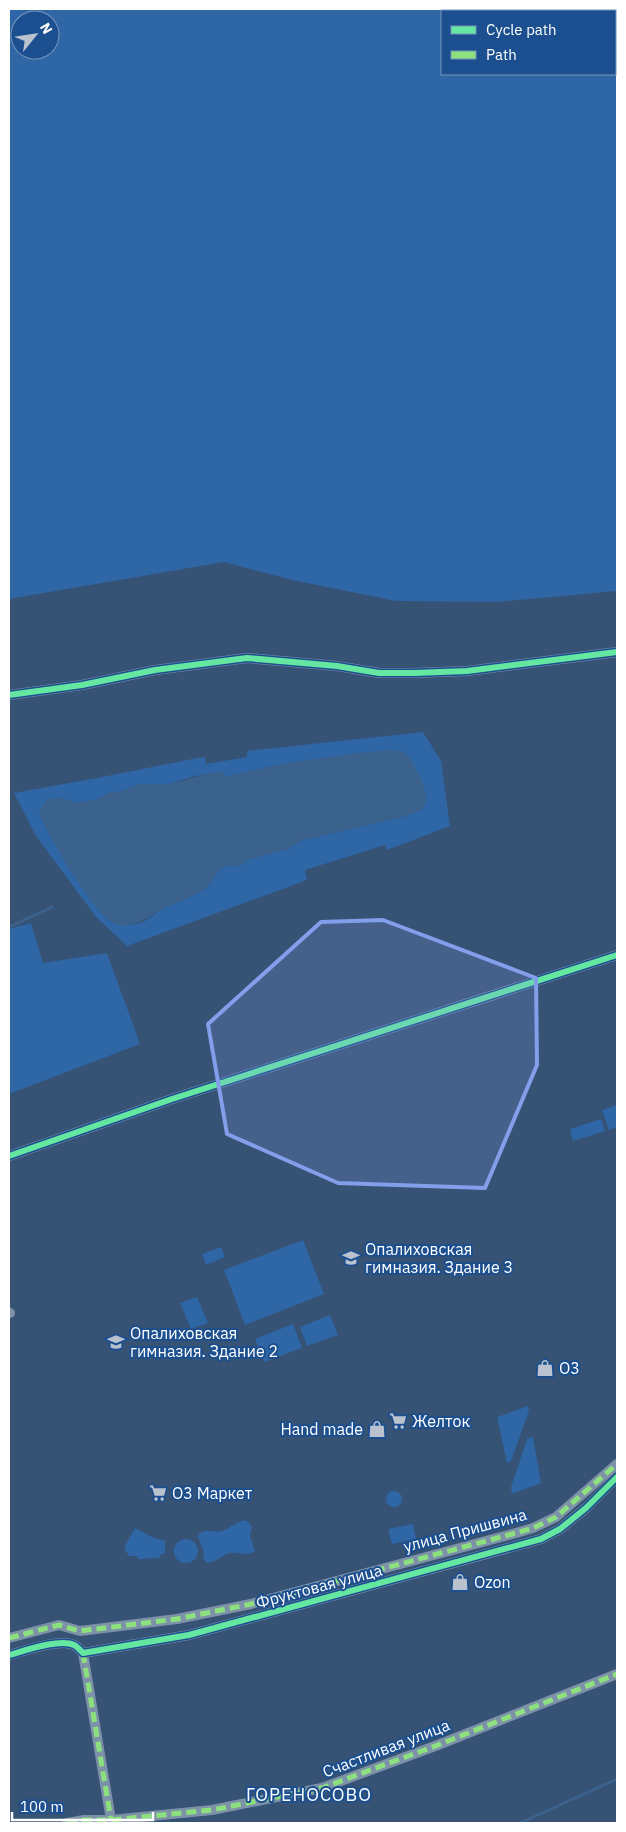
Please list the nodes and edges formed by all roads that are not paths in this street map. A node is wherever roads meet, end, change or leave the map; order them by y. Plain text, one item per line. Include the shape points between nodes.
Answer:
1 (617, 652) edge
2 (9, 695) edge
3 (617, 955) edge
4 (9, 1156) edge
5 (617, 1464) edge
6 (617, 1477) edge
7 (9, 1638) edge
8 (83, 1653) junction
9 (9, 1655) edge
10 (617, 1674) edge
11 (111, 1820) junction
12 (67, 1823) edge

1 - 2 street via 467,671 414,674 246,658
3 - 4 street via 168,1100
5 - 7 street, улица Пришвина via 556,1517 524,1531 251,1604 186,1617 80,1631 59,1625
6 - 8 street, Фруктовая улица via 573,1519 541,1540 189,1635
8 - 9 street via 75,1646 63,1643
8 - 11 street
10 - 11 street, Счастливая улица via 322,1788 212,1810
11 - 12 street, Счастливая улица

